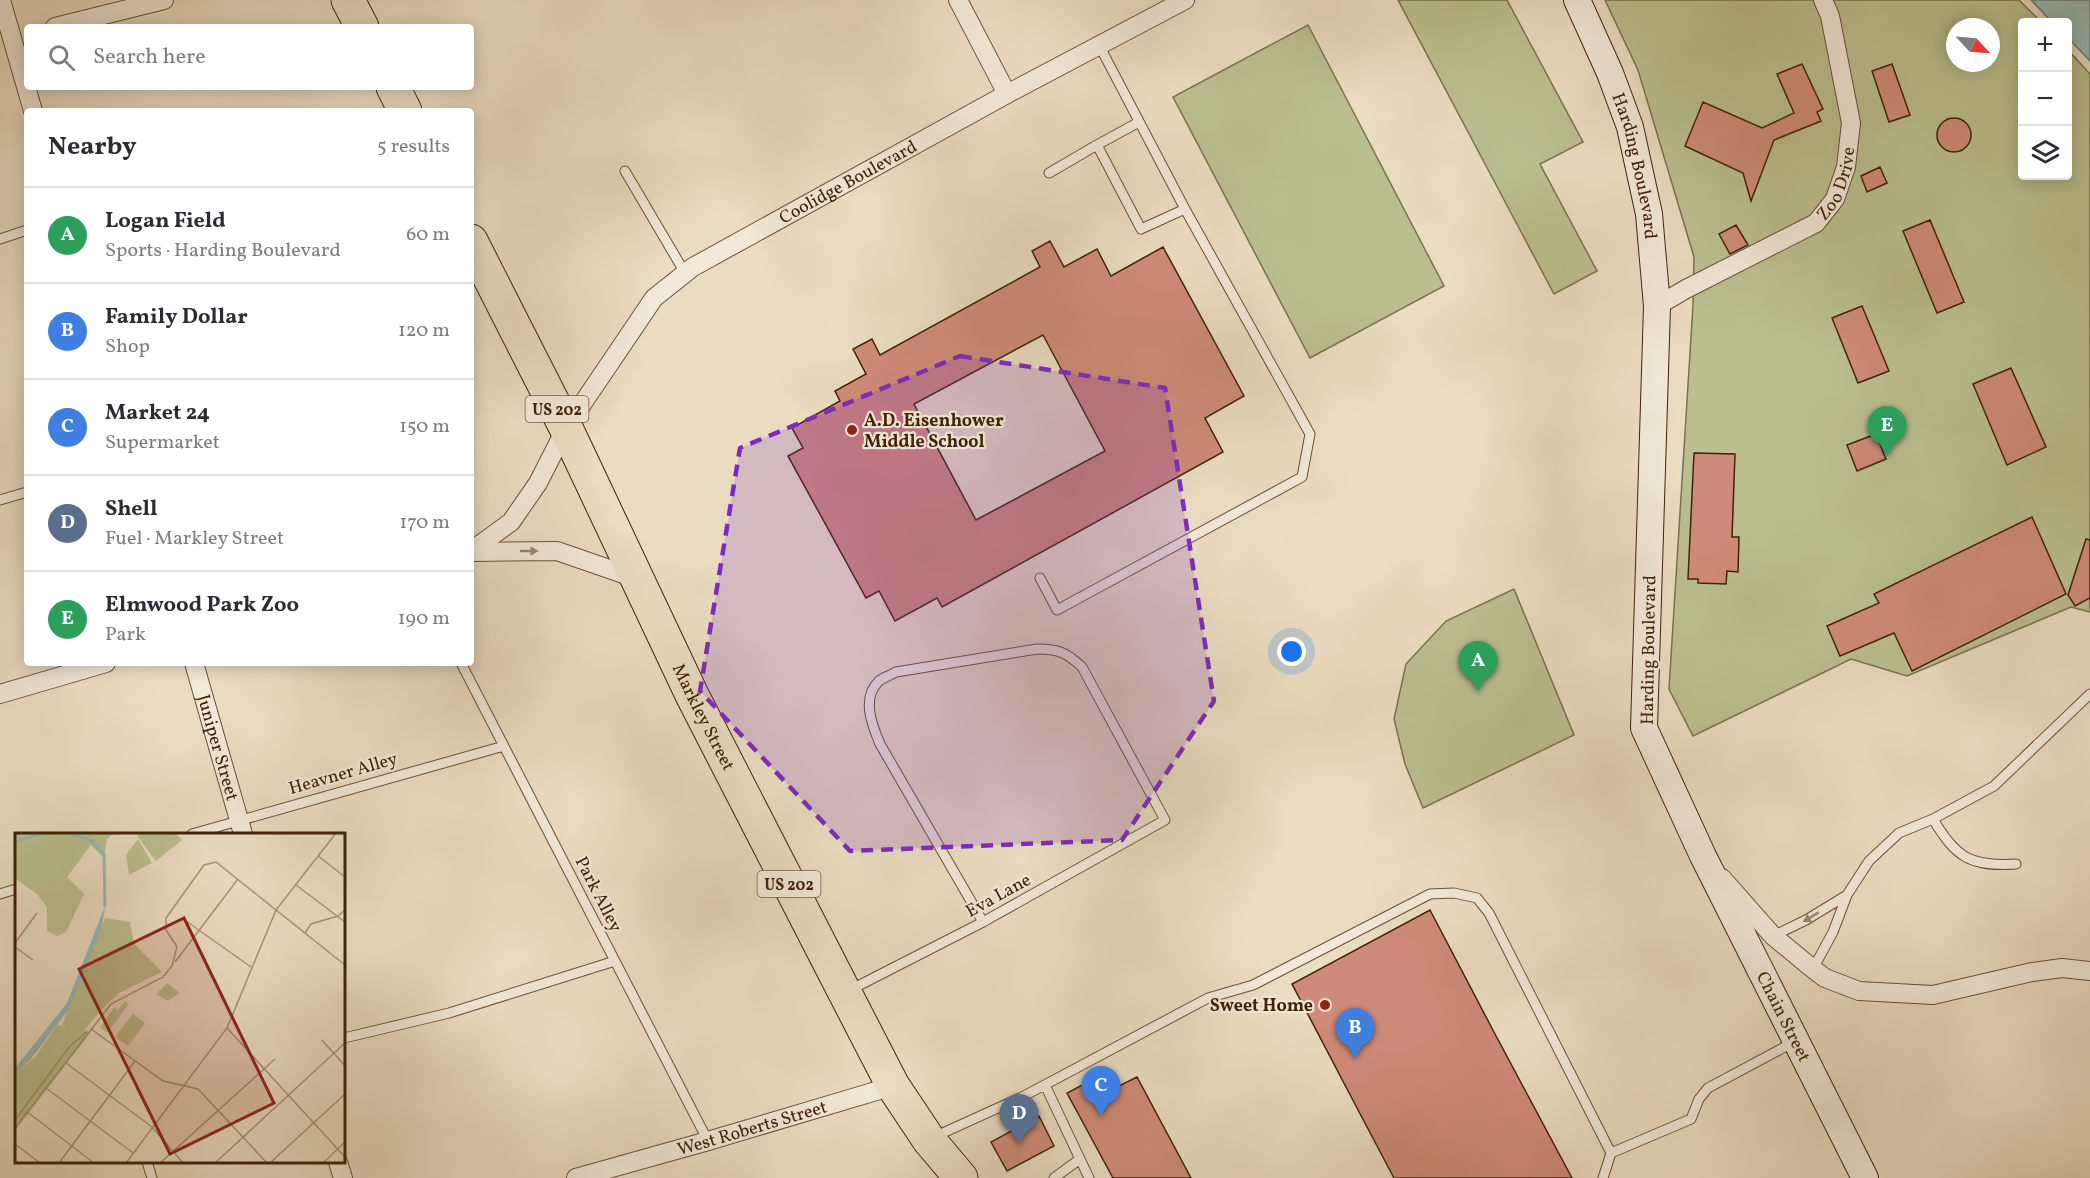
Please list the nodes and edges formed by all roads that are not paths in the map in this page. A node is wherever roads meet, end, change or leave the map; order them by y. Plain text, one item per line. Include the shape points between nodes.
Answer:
1 (1, 0) edge
2 (348, 0) edge
3 (957, 0) edge
4 (1185, 0) edge
5 (1577, 0) edge
6 (1823, 0) edge
7 (156, 1) edge
8 (67, 24) edge
9 (360, 24) edge
10 (13, 37) edge
11 (1099, 45) junction
12 (24, 78) edge
13 (27, 90) edge
14 (394, 90) edge
15 (1007, 94) junction
16 (32, 108) edge
17 (404, 108) edge
18 (1139, 122) junction
19 (1097, 145) junction
20 (625, 171) dead end
21 (1048, 173) dead end
22 (1185, 209) junction
23 (24, 231) edge
24 (0, 239) edge
25 (474, 247) edge
26 (685, 273) junction
27 (1657, 306) junction
28 (566, 428) junction
29 (24, 493) edge
30 (0, 500) edge
31 (474, 550) edge
32 (474, 552) edge
33 (1040, 578) dead end
34 (639, 579) junction
35 (96, 666) edge
36 (195, 666) edge
37 (463, 666) edge
38 (0, 694) edge
39 (2090, 694) edge
40 (504, 746) junction
41 (1933, 819) junction
42 (241, 827) edge
43 (199, 833) edge
44 (1703, 856) junction
45 (2016, 864) dead end
46 (15, 890) edge
47 (0, 894) edge
48 (1847, 895) junction
49 (983, 922) junction
50 (1773, 936) junction
51 (615, 961) junction
52 (1812, 969) junction
53 (2090, 971) edge
54 (845, 993) junction
55 (345, 1038) edge
56 (1796, 1041) junction
57 (1045, 1085) junction
58 (893, 1086) junction
59 (929, 1140) junction
60 (708, 1141) junction
61 (1611, 1153) junction
62 (1080, 1159) junction
63 (148, 1163) edge
64 (339, 1163) edge
65 (152, 1178) edge
66 (343, 1178) edge
67 (576, 1178) edge
68 (961, 1178) edge
69 (1054, 1178) edge
70 (1089, 1178) edge
71 (1603, 1178) edge
72 (1865, 1178) edge

1 - 10 street
2 - 9 highway
3 - 15 street
4 - 11 street, Coolidge Boulevard
5 - 27 street, Harding Boulevard via 1630,127 1649,214
6 - 27 street, Zoo Drive via 1830,16 1851,123 1846,167 1834,199 1816,223
7 - 8 street
10 - 12 street
11 - 15 street, Coolidge Boulevard
11 - 18 lane
13 - 16 street
14 - 17 highway
15 - 26 street, Coolidge Boulevard
18 - 19 lane
18 - 22 lane
19 - 21 lane
19 - 22 lane via 1141,229
20 - 26 lane
22 - 33 lane via 1310,434 1302,477 1057,610
23 - 24 lane
25 - 28 highway, Markley Street / US 202
26 - 28 street, Coolidge Boulevard via 654,298
27 - 44 street, Harding Boulevard via 1644,728
28 - 31 street, Coolidge Boulevard via 538,483 511,522
28 - 34 highway, Markley Street / US 202
29 - 30 lane
32 -> 34 street via 557,550
34 - 54 highway, Markley Street / US 202 via 692,694
35 - 38 street
36 - 42 street, Juniper Street
37 - 40 lane, Park Alley
39 - 41 lane via 1994,786
40 - 42 lane, Heavner Alley
40 - 51 lane, Park Alley
41 - 45 lane via 1944,838 1973,862
41 - 48 lane via 1899,833 1869,861
42 - 43 lane, Heavner Alley
44 - 50 street, Harding Boulevard
44 - 56 street, Chain Street
46 - 47 lane
48 -> 50 lane
48 - 52 lane via 1833,932
49 - 49 lane, Eva Lane via 880,744 871,723 872,689 896,672 1055,649 1082,667 1165,820
49 - 54 lane, Eva Lane
50 - 52 street, Harding Boulevard
51 - 55 lane via 449,1013
51 - 60 lane, Park Alley
52 - 53 street, Harding Boulevard via 1859,991 1933,995 2032,972 2062,968
54 - 58 highway, Markley Street / US 202
56 - 61 lane via 1708,1088 1691,1119
56 - 72 street, Chain Street
57 - 59 lane
57 - 61 lane via 1209,998 1252,985 1430,894 1454,893 1477,898 1489,912
57 - 62 lane
58 - 59 highway, Markley Street / US 202
58 - 60 street, West Roberts Street
59 - 68 highway, Markley Street / US 202
60 - 67 street, West Roberts Street
61 - 71 lane
62 - 69 lane
62 - 70 lane
63 - 65 lane
64 - 66 street

